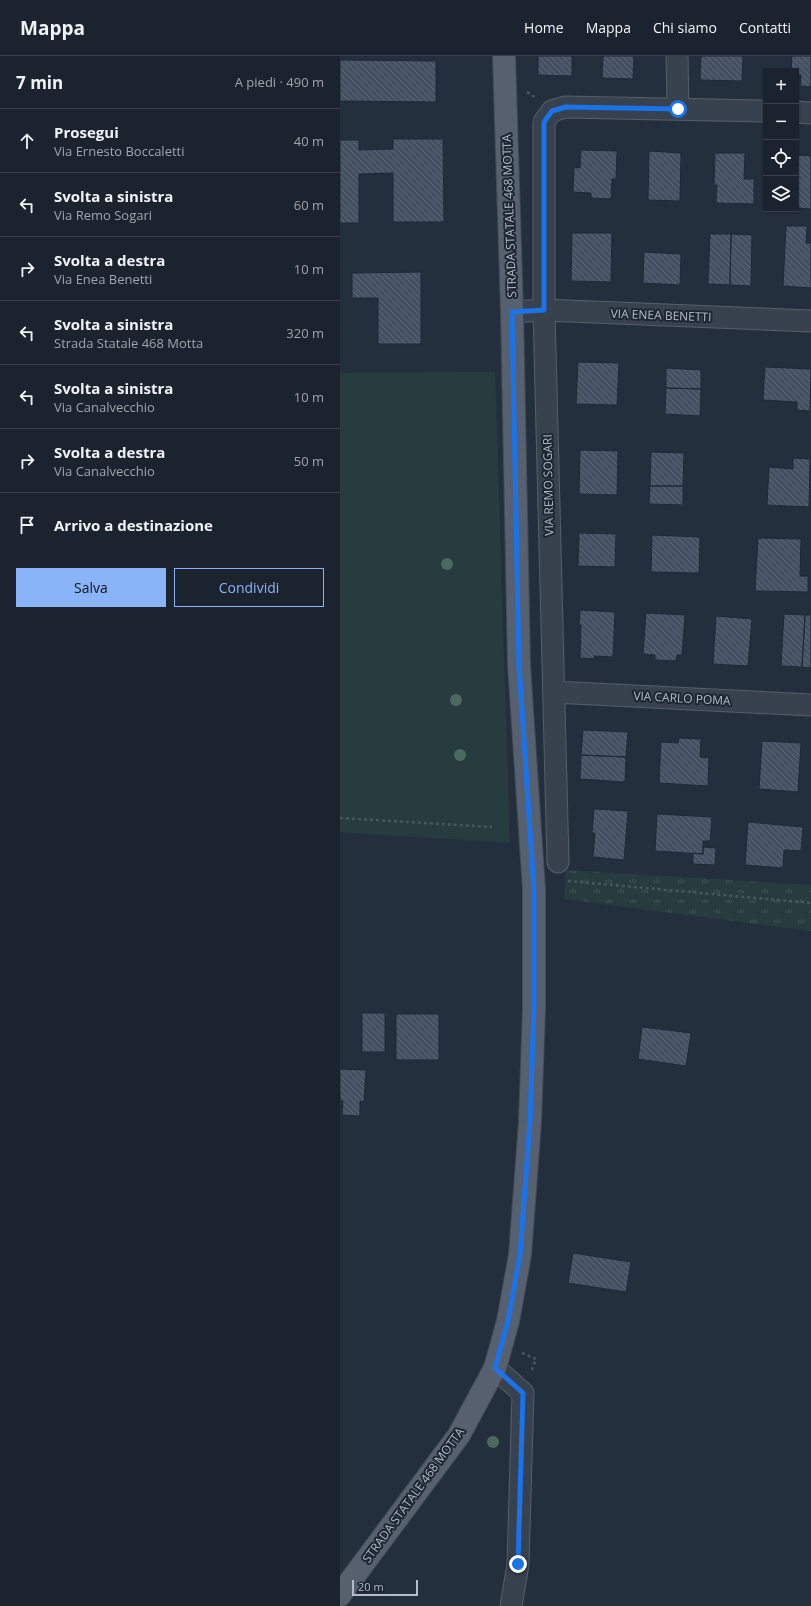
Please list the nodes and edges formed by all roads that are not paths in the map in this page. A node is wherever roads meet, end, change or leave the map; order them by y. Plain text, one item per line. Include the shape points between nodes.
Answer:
1 (504, 56) edge
2 (678, 56) edge
3 (678, 109) junction
4 (763, 111) edge
5 (799, 112) edge
6 (811, 113) edge
7 (544, 310) junction
8 (512, 312) junction
9 (811, 321) edge
10 (554, 692) junction
11 (811, 705) edge
12 (562, 872) road end
13 (495, 1368) junction
14 (340, 1595) edge
15 (511, 1606) edge

1 - 8 main road, STRADA STATALE 468 MOTTA
2 - 3 street
3 - 4 street
3 - 7 street, VIA REMO SOGARI via 566,107 552,111 544,122
5 - 6 street
7 - 8 street, VIA ENEA BENETTI
7 - 9 street, VIA ENEA BENETTI
7 - 10 street, VIA REMO SOGARI
8 - 13 main road, STRADA STATALE 468 MOTTA via 519,665 534,890 534,1009 530,1122 520,1255 508,1321
10 - 11 street, VIA CARLO POMA
10 - 12 street, VIA REMO SOGARI
13 - 14 main road, STRADA STATALE 468 MOTTA via 459,1435
13 - 15 street via 523,1393 518,1564

